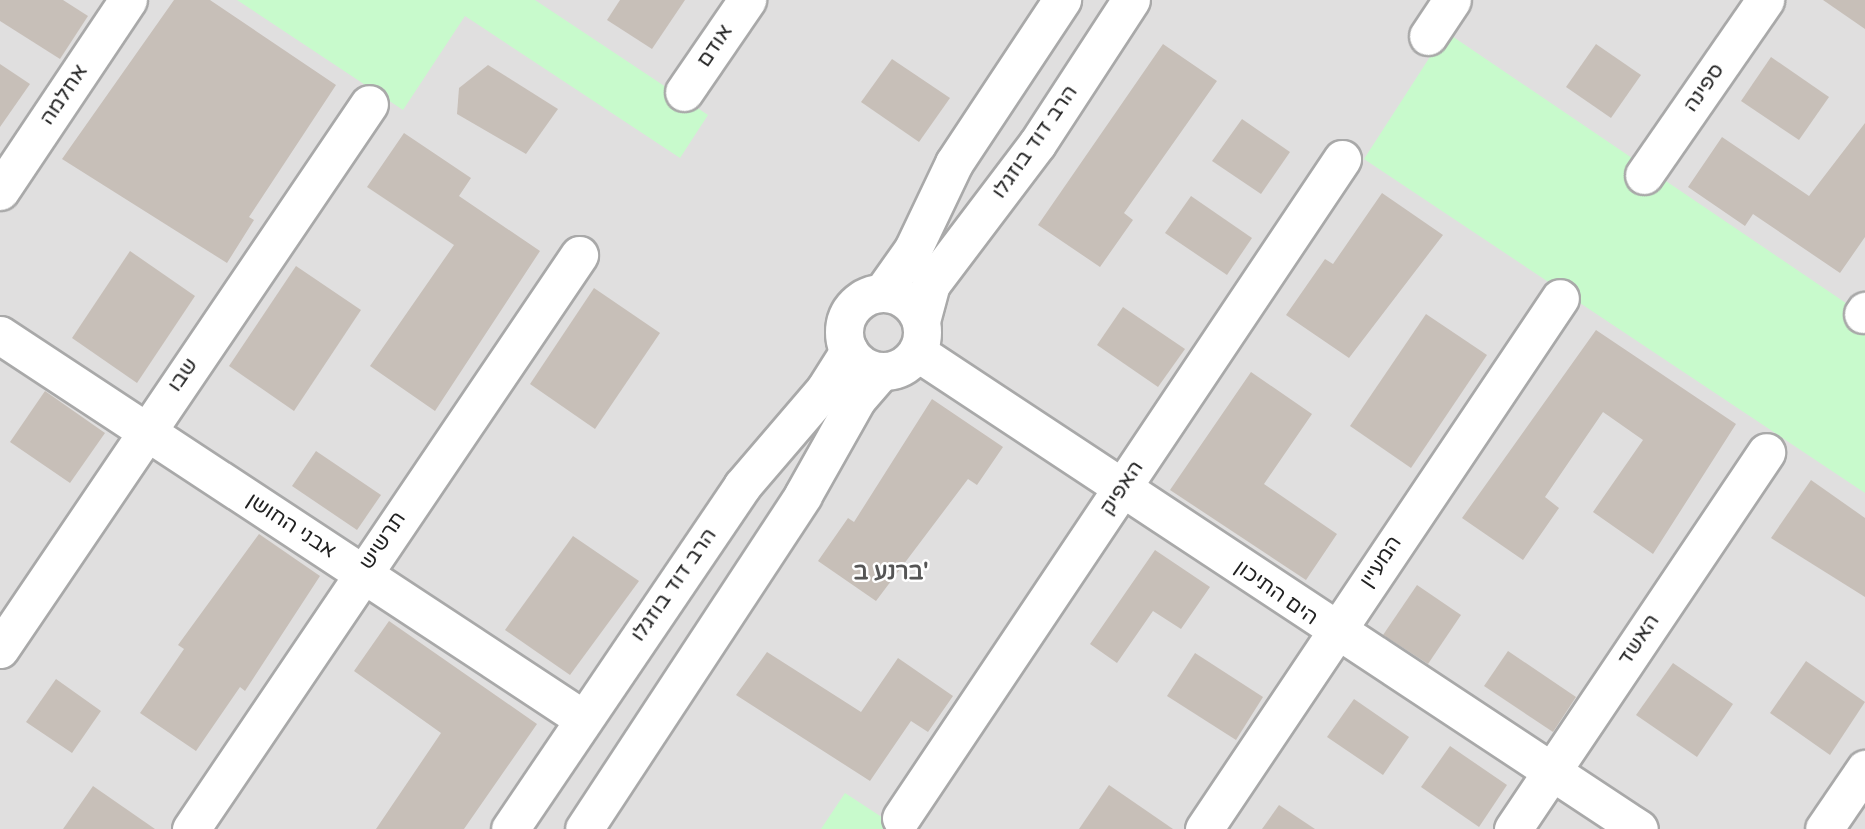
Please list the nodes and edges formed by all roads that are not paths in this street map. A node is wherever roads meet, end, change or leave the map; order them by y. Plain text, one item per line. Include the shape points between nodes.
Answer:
1 (128, 0) edge
2 (747, 0) edge
3 (1062, 0) edge
4 (1131, 0) edge
5 (1452, 0) edge
6 (1765, 0) edge
7 (1428, 36) dead end
8 (684, 92) dead end
9 (369, 104) dead end
10 (1342, 159) dead end
11 (1644, 175) dead end
12 (0, 191) edge
13 (579, 255) dead end
14 (882, 293) junction
15 (1560, 298) dead end
16 (0, 335) edge
17 (919, 336) junction
18 (849, 351) junction
19 (881, 371) junction
20 (145, 430) junction
21 (1766, 452) dead end
22 (1123, 486) junction
23 (361, 572) junction
24 (1333, 632) junction
25 (0, 649) edge
26 (582, 718) junction
27 (1865, 769) edge
28 (1551, 770) junction
29 (901, 818) dead end
30 (191, 829) edge
31 (510, 829) edge
32 (584, 829) edge
33 (1204, 829) edge
34 (1513, 829) edge
35 (1639, 829) edge
36 (1824, 829) edge

1 - 12 street, אחלמה
2 - 8 street, אודם
3 - 14 street via 954,163 914,249
4 - 17 street, הרב דוד בוזגלו via 1037,144 931,284
5 - 7 street
6 - 11 street, ספינה
9 - 20 street, שבו
10 - 22 street, האפיק
13 - 23 street, תרשיש
14 - 17 street via 906,300
14 - 18 street via 849,313
15 - 24 street, המעיין
16 - 20 street, אבני החושן
17 - 19 street via 905,365
17 - 22 street, הים התיכון
18 - 19 street
18 - 26 street, הרב דוד בוזגלו via 825,389 742,486
19 - 32 street via 857,399 803,495
20 - 23 street, אבני החושן
20 - 25 street, שבו
21 - 28 street, האשד
22 - 24 street, הים התיכון
22 - 29 street, האפיק
23 - 26 street, אבני החושן
23 - 30 street, תרשיש
24 - 28 street, הים התיכון
24 - 33 street, המעיין
26 - 31 street, הרב דוד בוזגלו
27 - 36 street
28 - 34 street, האשד
28 - 35 street, הים התיכון

